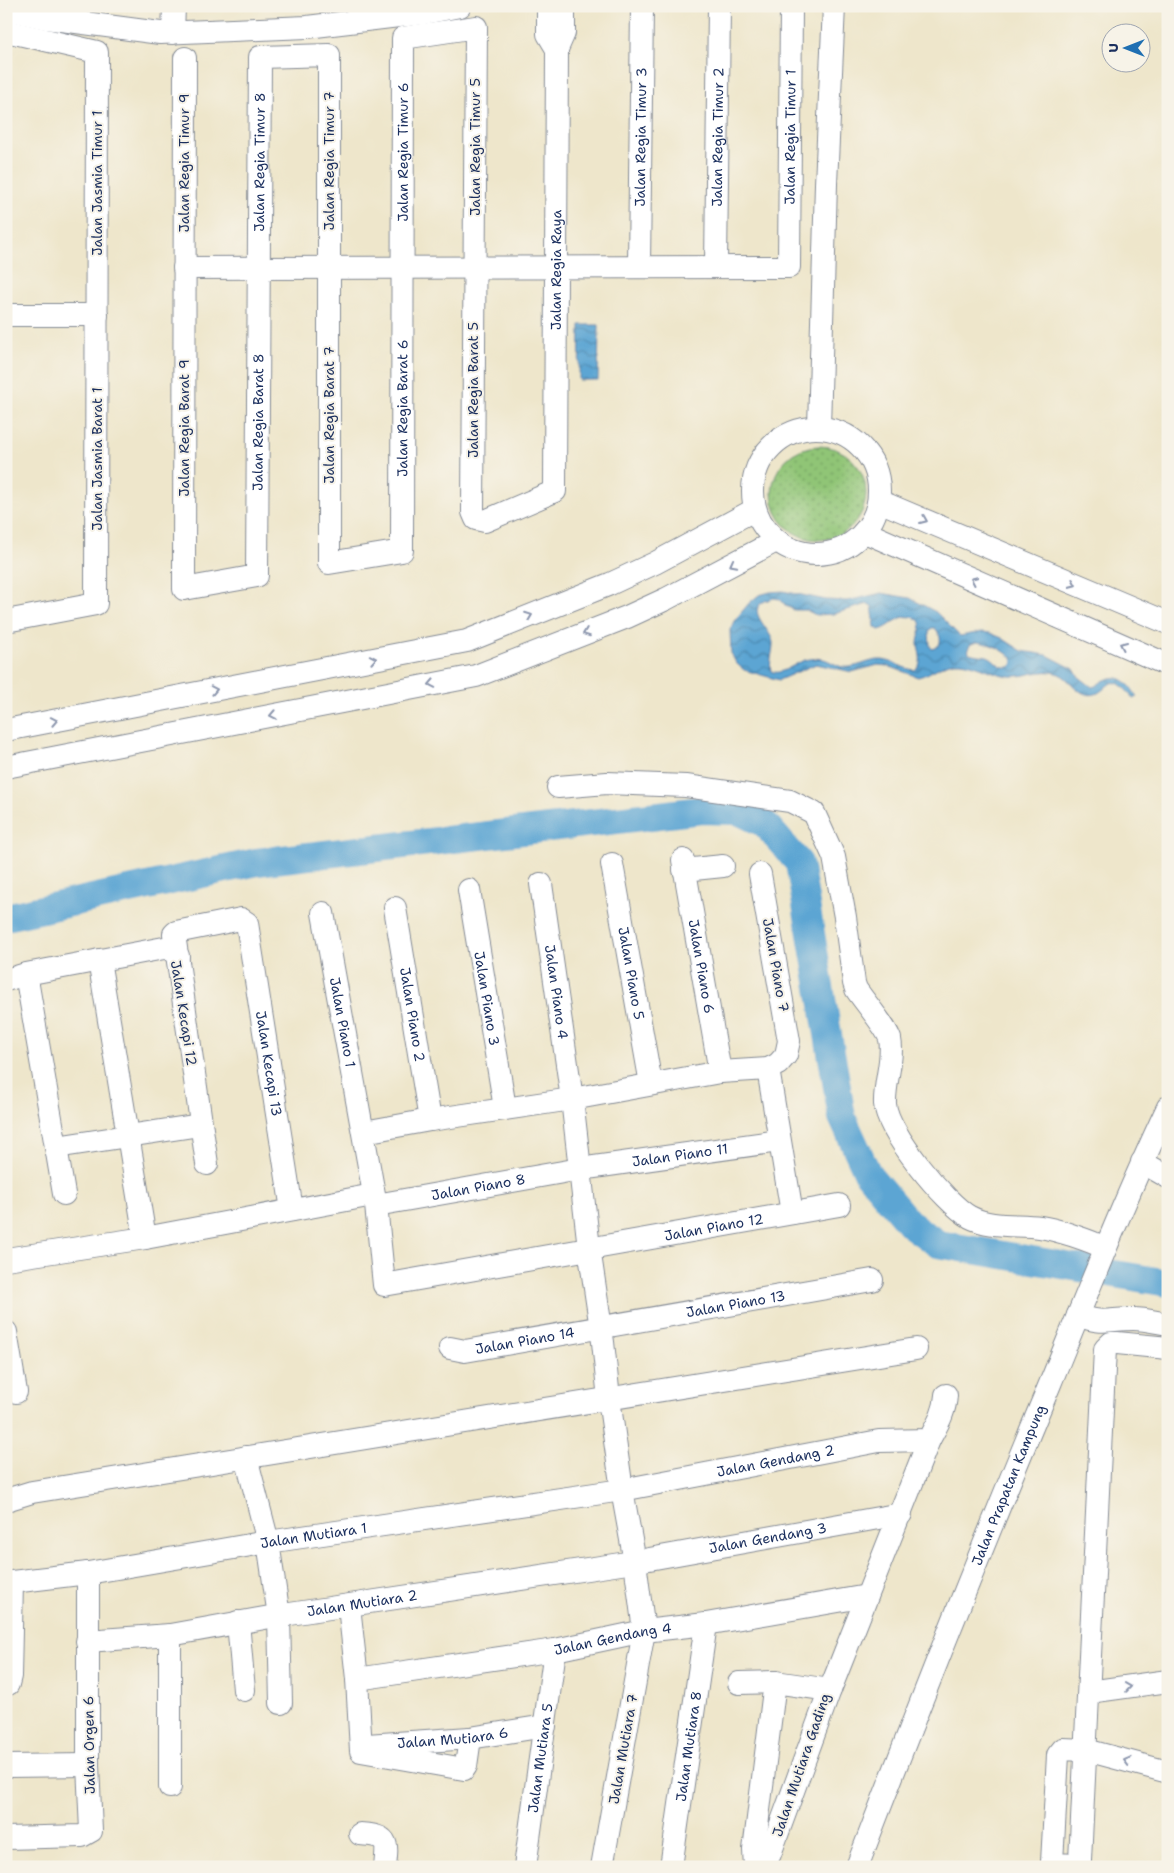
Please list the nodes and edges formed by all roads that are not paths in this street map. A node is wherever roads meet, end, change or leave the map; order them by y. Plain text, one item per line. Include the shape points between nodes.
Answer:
1 (174, 6) edge
2 (189, 6) edge
3 (460, 6) edge
4 (548, 6) edge
5 (564, 6) edge
6 (642, 6) edge
7 (719, 6) edge
8 (791, 6) edge
9 (834, 6) edge
10 (6, 9) edge
11 (6, 31) edge
12 (181, 32) junction
13 (403, 38) joint
14 (557, 49) junction
15 (260, 57) joint
16 (185, 58) dead end
17 (474, 267) junction
18 (556, 267) junction
19 (639, 267) junction
20 (716, 267) junction
21 (184, 268) junction
22 (259, 268) junction
23 (330, 268) junction
24 (403, 268) junction
25 (97, 314) junction
26 (6, 315) edge
27 (819, 427) junction
28 (555, 491) joint
29 (879, 502) junction
30 (754, 510) junction
31 (865, 532) junction
32 (776, 541) junction
33 (402, 551) joint
34 (256, 576) joint
35 (610, 584) junction
36 (626, 617) junction
37 (6, 621) edge
38 (1168, 623) edge
39 (1168, 665) edge
40 (6, 730) edge
41 (6, 767) edge
42 (558, 787) dead end
43 (612, 864) dead end
44 (723, 866) dead end
45 (760, 874) dead end
46 (541, 884) dead end
47 (469, 890) dead end
48 (395, 908) dead end
49 (323, 913) dead end
50 (178, 956) junction
51 (99, 960) junction
52 (16, 977) edge
53 (768, 1069) junction
54 (720, 1072) junction
55 (651, 1084) junction
56 (572, 1099) junction
57 (1168, 1107) edge
58 (505, 1108) junction
59 (430, 1120) junction
60 (200, 1124) junction
61 (364, 1132) junction
62 (128, 1136) junction
63 (779, 1141) junction
64 (56, 1147) junction
65 (1142, 1162) junction
66 (207, 1164) dead end
67 (580, 1169) junction
68 (1168, 1177) edge
69 (64, 1194) dead end
70 (374, 1200) junction
71 (839, 1205) dead end
72 (292, 1210) junction
73 (792, 1213) junction
74 (145, 1238) junction
75 (589, 1248) junction
76 (1105, 1249) junction
77 (6, 1259) edge
78 (872, 1280) dead end
79 (1081, 1307) junction
80 (1168, 1324) edge
81 (6, 1332) edge
82 (601, 1334) junction
83 (450, 1348) dead end
84 (1168, 1348) edge
85 (916, 1349) dead end
86 (608, 1390) junction
87 (16, 1392) dead end
88 (946, 1395) dead end
89 (930, 1440) junction
90 (246, 1457) junction
91 (622, 1490) junction
92 (6, 1500) edge
93 (900, 1514) junction
94 (268, 1542) junction
95 (635, 1562) junction
96 (88, 1572) junction
97 (9, 1584) edge
98 (867, 1596) junction
99 (349, 1606) junction
100 (279, 1616) junction
101 (238, 1622) junction
102 (706, 1624) junction
103 (644, 1631) junction
104 (170, 1635) junction
105 (87, 1641) junction
106 (555, 1650) junction
107 (357, 1679) junction
108 (1168, 1681) edge
109 (774, 1682) junction
110 (739, 1683) dead end
111 (6, 1685) edge
112 (244, 1690) dead end
113 (830, 1690) junction
114 (1089, 1692) junction
115 (281, 1703) dead end
116 (545, 1726) junction
117 (470, 1738) junction
118 (359, 1746) junction
119 (88, 1765) junction
120 (6, 1766) edge
121 (1168, 1772) edge
122 (170, 1787) dead end
123 (360, 1834) dead end
124 (6, 1838) edge
125 (385, 1867) edge
126 (525, 1867) edge
127 (602, 1867) edge
128 (671, 1867) edge
129 (755, 1867) edge
130 (763, 1867) edge
131 (857, 1867) edge

1 - 12 street
2 - 12 street
3 - 12 street via 307,27
4 - 14 street, Jalan Regia Raya via 548,34
5 - 14 street, Jalan Regia Raya via 564,33
6 - 19 street, Jalan Regia Timur 3
7 - 20 street, Jalan Regia Timur 2
8 - 20 street, Jalan Regia Timur 1 via 789,267
9 - 27 street
10 - 12 street via 46,18 160,33
11 - 25 street, Jalan Jasmia Timur 1 via 97,52
13 - 17 street, Jalan Regia Timur 5 via 476,27
13 - 24 street, Jalan Regia Timur 6
14 - 18 street, Jalan Regia Raya
15 - 22 street, Jalan Regia Timur 8
15 - 23 street, Jalan Regia Timur 7 via 330,55
16 - 21 street, Jalan Regia Timur 9
17 - 18 street
17 - 24 street
17 - 28 street, Jalan Regia Barat 5 via 473,512 476,519 485,521
18 - 19 street
18 - 28 street, Jalan Regia Raya
19 - 20 street
21 - 22 street
21 - 34 street, Jalan Regia Barat 9 via 184,589
22 - 23 street
22 - 34 street, Jalan Regia Barat 8
23 - 24 street
23 - 33 street, Jalan Regia Barat 7 via 330,563
24 - 33 street, Jalan Regia Barat 6
25 - 26 street
25 - 37 street, Jalan Jasmia Barat 1 via 96,604
27 - 29 street via 840,432 858,443 872,460 879,480
27 - 30 street via 799,429 780,438 766,452 756,470 752,490
29 - 31 street
29 -> 38 street
30 - 32 street
30 - 35 street
31 - 32 street via 846,548 822,555 798,552
39 -> 31 street
32 -> 36 street
35 - 36 street
40 -> 35 street via 467,641
36 -> 41 street via 476,676
42 - 76 street via 607,783 686,786 790,801 814,813 834,857 856,989 889,1036 886,1113 897,1136 929,1180 968,1216 982,1222 1042,1227
43 - 55 street, Jalan Piano 5
44 - 54 street, Jalan Piano 6 via 684,865
45 - 53 street, Jalan Piano 7 via 789,1041 786,1055
46 - 56 street, Jalan Piano 4
47 - 58 street, Jalan Piano 3
48 - 59 street, Jalan Piano 2
49 - 61 street, Jalan Piano 1
50 - 51 street, Jalan Kecapi 12 via 164,948
50 - 60 street, Jalan Kecapi 12
50 - 72 street, Jalan Kecapi 13 via 176,932 241,919 247,923
51 - 52 street, Jalan Kecapi 12
51 - 62 street
52 - 64 street
53 - 54 street
53 - 63 street
54 - 55 street
55 - 56 street
56 - 58 street
56 - 67 street, Jalan Piano 4
57 - 65 street, Jalan Prapatan Kampung
58 - 59 street
59 - 61 street
60 - 62 street
60 - 66 street, Jalan Kecapi 12
61 - 70 street, Jalan Piano 1
62 - 64 street
62 - 74 street
63 - 67 street, Jalan Piano 11
63 - 73 street
64 - 69 street
65 - 68 street
65 - 76 street, Jalan Prapatan Kampung
67 - 70 street, Jalan Piano 8
67 - 75 street, Jalan Piano 4
70 - 72 street, Jalan Piano 8
70 - 75 street, Jalan Piano 12 via 384,1285
71 - 73 street, Jalan Piano 12
72 - 74 street, Jalan Piano 8
73 - 75 street, Jalan Piano 12
74 - 77 street, Jalan Piano 8
75 - 82 street, Jalan Piano 4
76 - 79 street, Jalan Prapatan Kampung
78 - 82 street, Jalan Piano 13
79 - 80 street via 1093,1320 1102,1322 1131,1319
79 - 131 street, Jalan Prapatan Kampung via 916,1711
81 - 87 street
82 - 83 street, Jalan Piano 14 via 465,1351
82 - 86 street, Jalan Piano 4
84 - 114 street via 1111,1343 1105,1349
85 - 86 street
86 - 90 street
86 - 91 street, Jalan Mutiara 7
88 - 89 street via 946,1408
89 - 91 street, Jalan Gendang 2 via 878,1442
89 - 93 street
90 - 92 street via 32,1492
90 - 94 street
91 - 94 street, Jalan Mutiara 1
91 - 95 street, Jalan Mutiara 7
93 - 95 street, Jalan Gendang 3
93 - 98 street
94 - 96 street, Jalan Mutiara 1
94 - 100 street
95 - 99 street, Jalan Mutiara 2
95 - 103 street, Jalan Mutiara 7
96 - 97 street, Jalan Mutiara 1
96 - 105 street, Jalan Orgen 6
97 - 111 street via 10,1676
98 - 102 street, Jalan Gendang 4
98 - 113 street
99 - 100 street, Jalan Mutiara 2
99 - 107 street
100 - 101 street, Jalan Mutiara 2
100 - 115 street
101 - 104 street, Jalan Mutiara 2
101 - 112 street
102 - 103 street, Jalan Gendang 4
102 - 128 street, Jalan Mutiara 8
103 - 106 street, Jalan Gendang 4
103 - 127 street, Jalan Mutiara 7
104 - 105 street, Jalan Mutiara 2
104 - 122 street
105 - 119 street, Jalan Orgen 6
106 - 107 street, Jalan Gendang 4
106 - 116 street, Jalan Mutiara 5
107 - 118 street
114 -> 108 street
109 - 110 street, Jalan Mutiara Gading
109 - 113 street, Jalan Mutiara Gading
109 - 129 street via 754,1850
113 - 130 street, Jalan Mutiara Gading
121 -> 114 street via 1086,1750
116 - 117 street, Jalan Mutiara 6
116 - 126 street, Jalan Mutiara 5
117 - 118 street, Jalan Mutiara 6
117 - 118 street via 464,1769 362,1752
119 - 120 street
119 - 124 street, Jalan Orgen 6 via 92,1826 89,1834
123 - 125 street via 382,1837 388,1847

